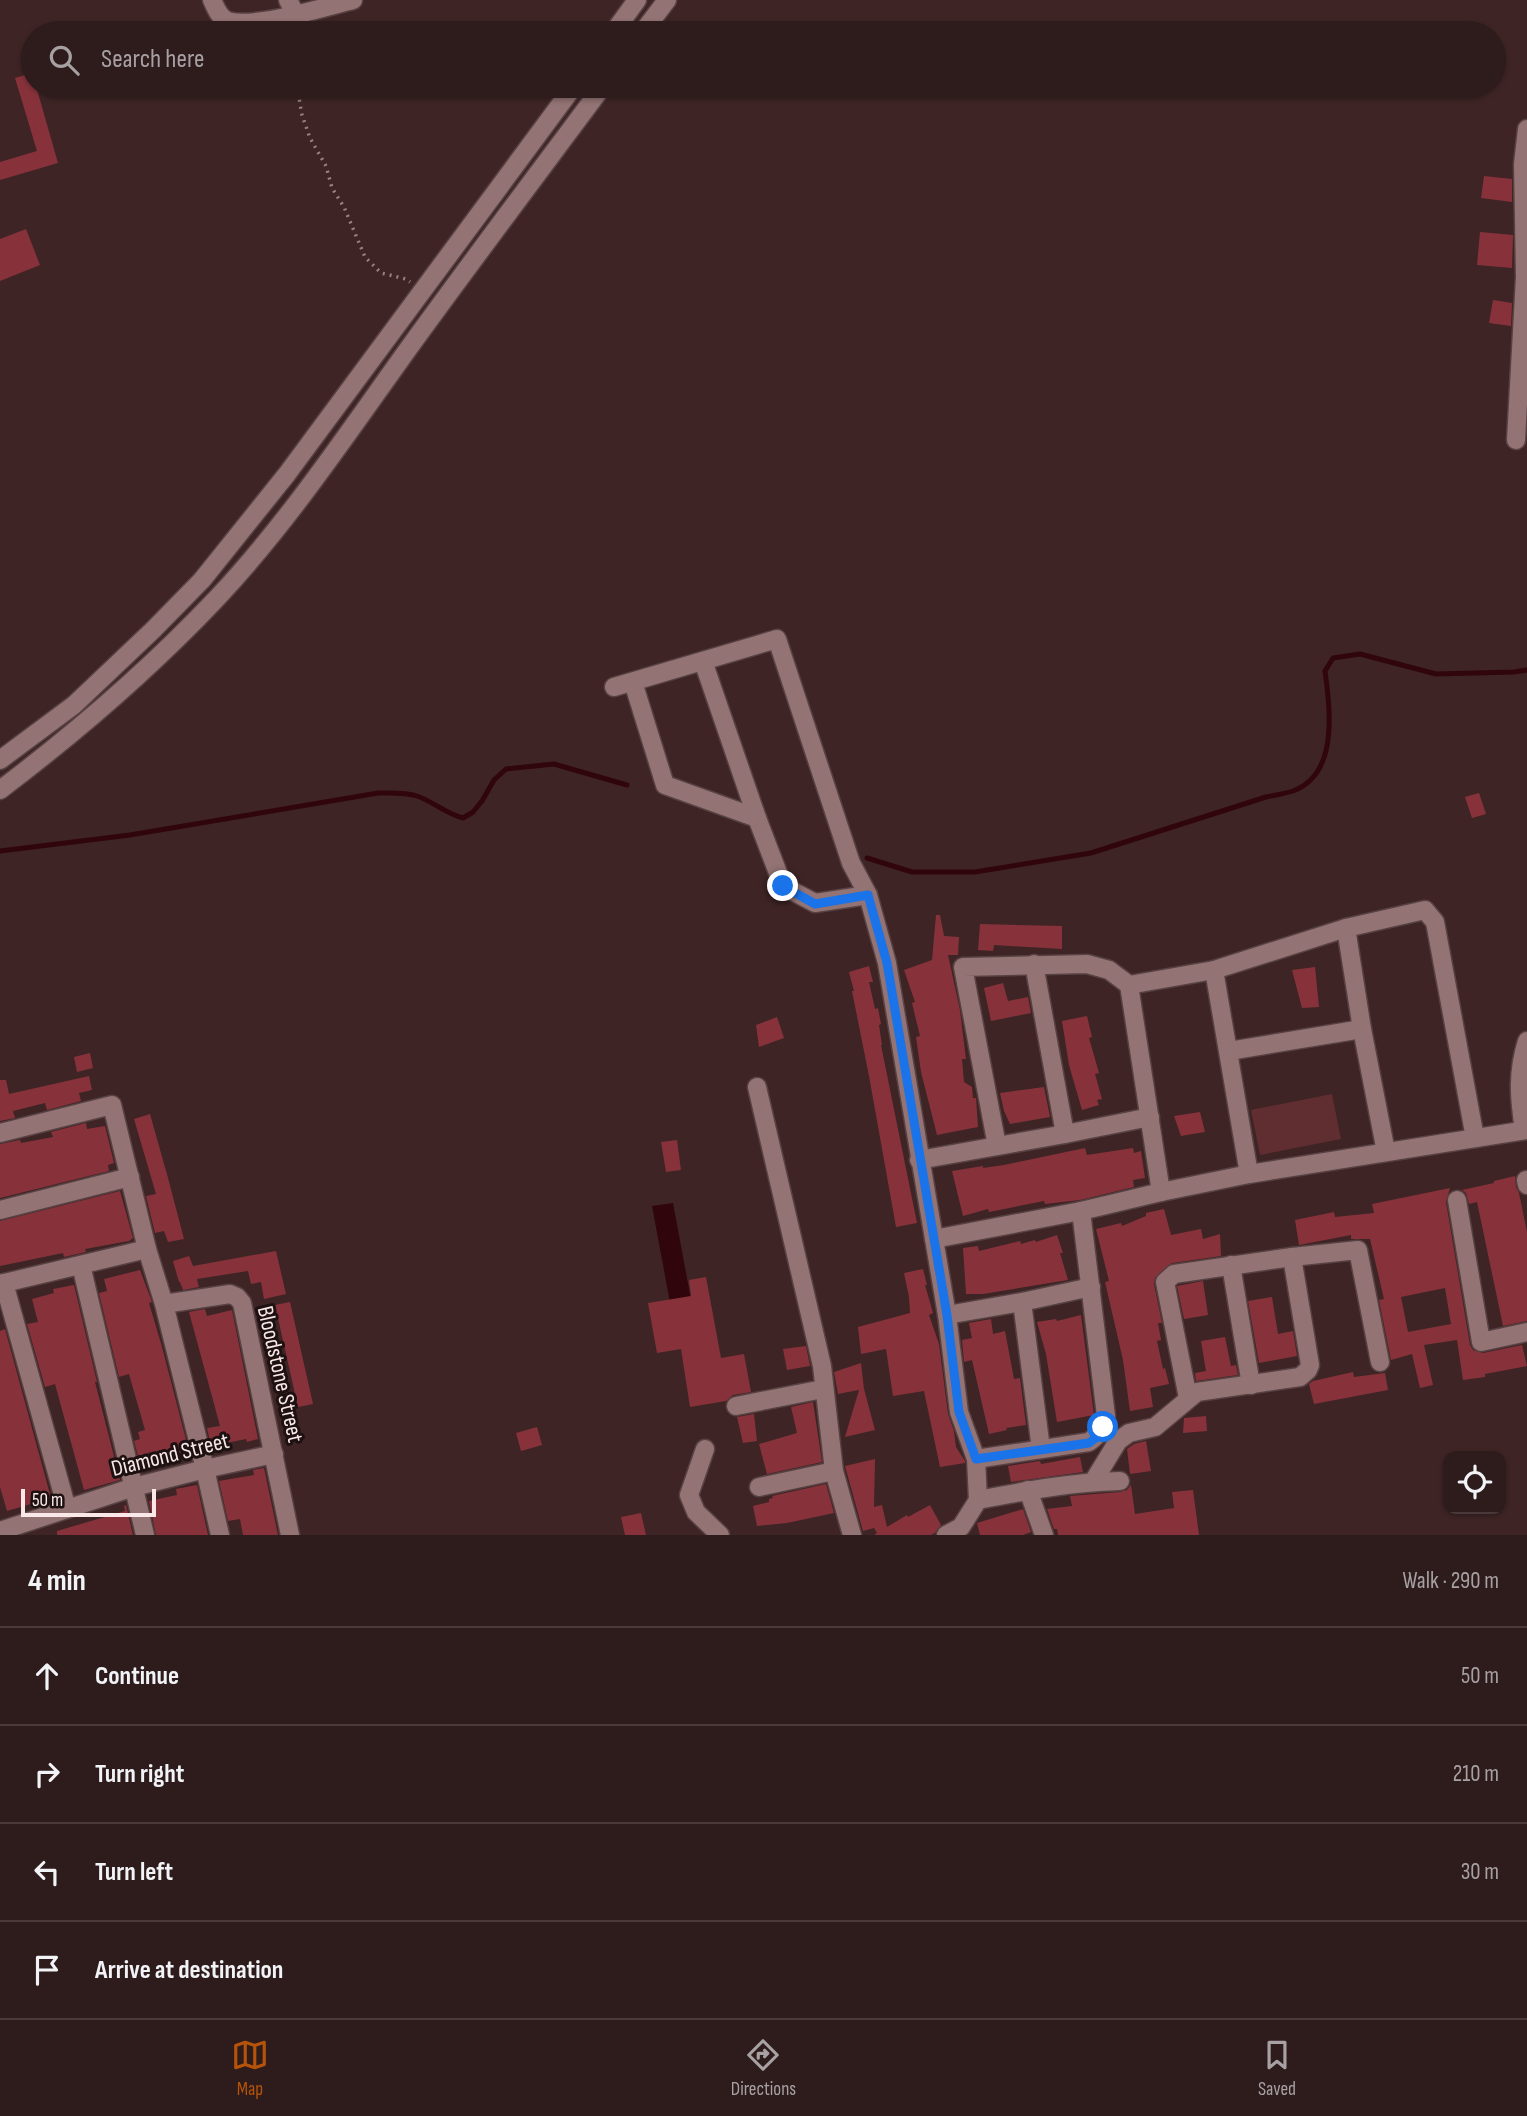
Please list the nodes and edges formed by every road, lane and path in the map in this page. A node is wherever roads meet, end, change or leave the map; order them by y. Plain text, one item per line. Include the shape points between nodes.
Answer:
1 (212, 0) edge
2 (353, 0) edge
3 (637, 0) edge
4 (667, 0) edge
5 (292, 7) edge
6 (232, 21) edge
7 (251, 21) edge
8 (622, 21) edge
9 (651, 21) edge
10 (299, 98) edge
11 (565, 98) edge
12 (594, 98) edge
13 (1527, 129) edge
14 (422, 290) junction
15 (1516, 440) dead end
16 (703, 661) junction
17 (633, 682) junction
18 (614, 687) dead end
19 (0, 760) edge
20 (0, 790) edge
21 (757, 818) junction
22 (868, 895) junction
23 (1346, 928) junction
24 (1034, 964) junction
25 (1213, 970) junction
26 (1129, 985) junction
27 (1362, 1029) junction
28 (1527, 1041) edge
29 (1229, 1051) junction
30 (757, 1087) dead end
31 (1150, 1117) junction
32 (1525, 1130) edge
33 (0, 1133) edge
34 (1065, 1134) junction
35 (1475, 1138) junction
36 (997, 1146) junction
37 (1385, 1152) junction
38 (919, 1160) junction
39 (1249, 1174) junction
40 (130, 1177) junction
41 (1161, 1192) junction
42 (1457, 1200) dead end
43 (0, 1210) edge
44 (1080, 1211) junction
45 (934, 1239) junction
46 (147, 1249) junction
47 (1292, 1257) junction
48 (81, 1265) junction
49 (1231, 1265) junction
50 (2, 1284) edge
51 (1091, 1287) junction
52 (1022, 1302) junction
53 (164, 1304) junction
54 (947, 1315) junction
55 (1527, 1332) edge
56 (1380, 1362) dead end
57 (1251, 1385) junction
58 (823, 1389) junction
59 (1188, 1398) junction
60 (736, 1406) dead end
61 (1041, 1448) junction
62 (705, 1449) dead end
63 (274, 1454) junction
64 (976, 1459) junction
65 (205, 1469) junction
66 (834, 1471) junction
67 (1120, 1481) dead end
68 (1093, 1482) junction
69 (134, 1487) junction
70 (759, 1487) dead end
71 (1028, 1490) junction
72 (978, 1500) junction
73 (67, 1508) junction
74 (0, 1531) edge
75 (957, 1532) edge
76 (145, 1535) edge
77 (220, 1535) edge
78 (290, 1535) edge
79 (720, 1535) edge
80 (852, 1535) edge
81 (1044, 1535) edge

1 - 6 street via 218,14
2 - 5 street
3 - 8 street
4 - 9 street
5 - 7 street
10 - 14 path via 310,138 365,257 381,273 406,279
11 - 14 street
12 - 20 street via 309,488 219,596 140,674
13 - 15 street
14 - 19 street via 287,474 202,580 74,705
16 - 17 street
16 - 21 street
16 - 22 street via 777,639 851,863
17 - 18 street
17 - 21 street via 665,785
21 - 22 street via 783,886 815,904
22 - 38 street via 887,963
23 - 25 street
23 - 27 street
23 - 35 street via 1425,909 1435,922
24 - 26 street via 1087,964 1109,970
24 - 34 street
24 - 36 street via 963,967
25 - 26 street
25 - 29 street
26 - 31 street
27 - 29 street
27 - 37 street
28 - 32 street via 1519,1082
29 - 39 street
30 - 58 street via 822,1366
31 - 34 street
31 - 41 street
32 - 35 street
33 - 40 street via 112,1105
34 - 36 street
35 - 37 street
36 - 38 street
37 - 39 street
38 - 45 street
39 - 41 street
40 - 43 street
40 - 46 street
41 - 44 street
42 - 55 street via 1481,1342
44 - 45 street
44 - 51 street
45 - 54 street
46 - 48 street
46 - 53 street
47 - 49 street
47 - 56 street via 1358,1250
47 - 57 street via 1310,1365 1300,1377
48 - 50 street
48 - 69 street
49 - 57 street
49 - 59 street via 1174,1274 1165,1282
50 - 73 street
51 - 52 street
51 - 61 street via 1106,1416 1097,1437 1089,1443
52 - 54 street
52 - 61 street
53 - 63 street, Bloodstone Street via 230,1293 242,1303
53 - 65 street
54 - 64 street via 959,1412
57 - 59 street via 1197,1392
58 - 60 street
58 - 66 street
59 - 68 street via 1154,1427 1118,1441
61 - 64 street
62 - 79 street via 689,1495 696,1512
63 - 65 street, Diamond Street
63 - 78 street, Bloodstone Street
64 - 72 street
65 - 69 street, Diamond Street
65 - 77 street
66 - 70 street
66 - 80 street
67 - 68 street
68 - 71 street
69 - 73 street, Diamond Street
69 - 76 street
71 - 72 street
71 - 81 street
72 - 75 street
73 - 74 street, Diamond Street

